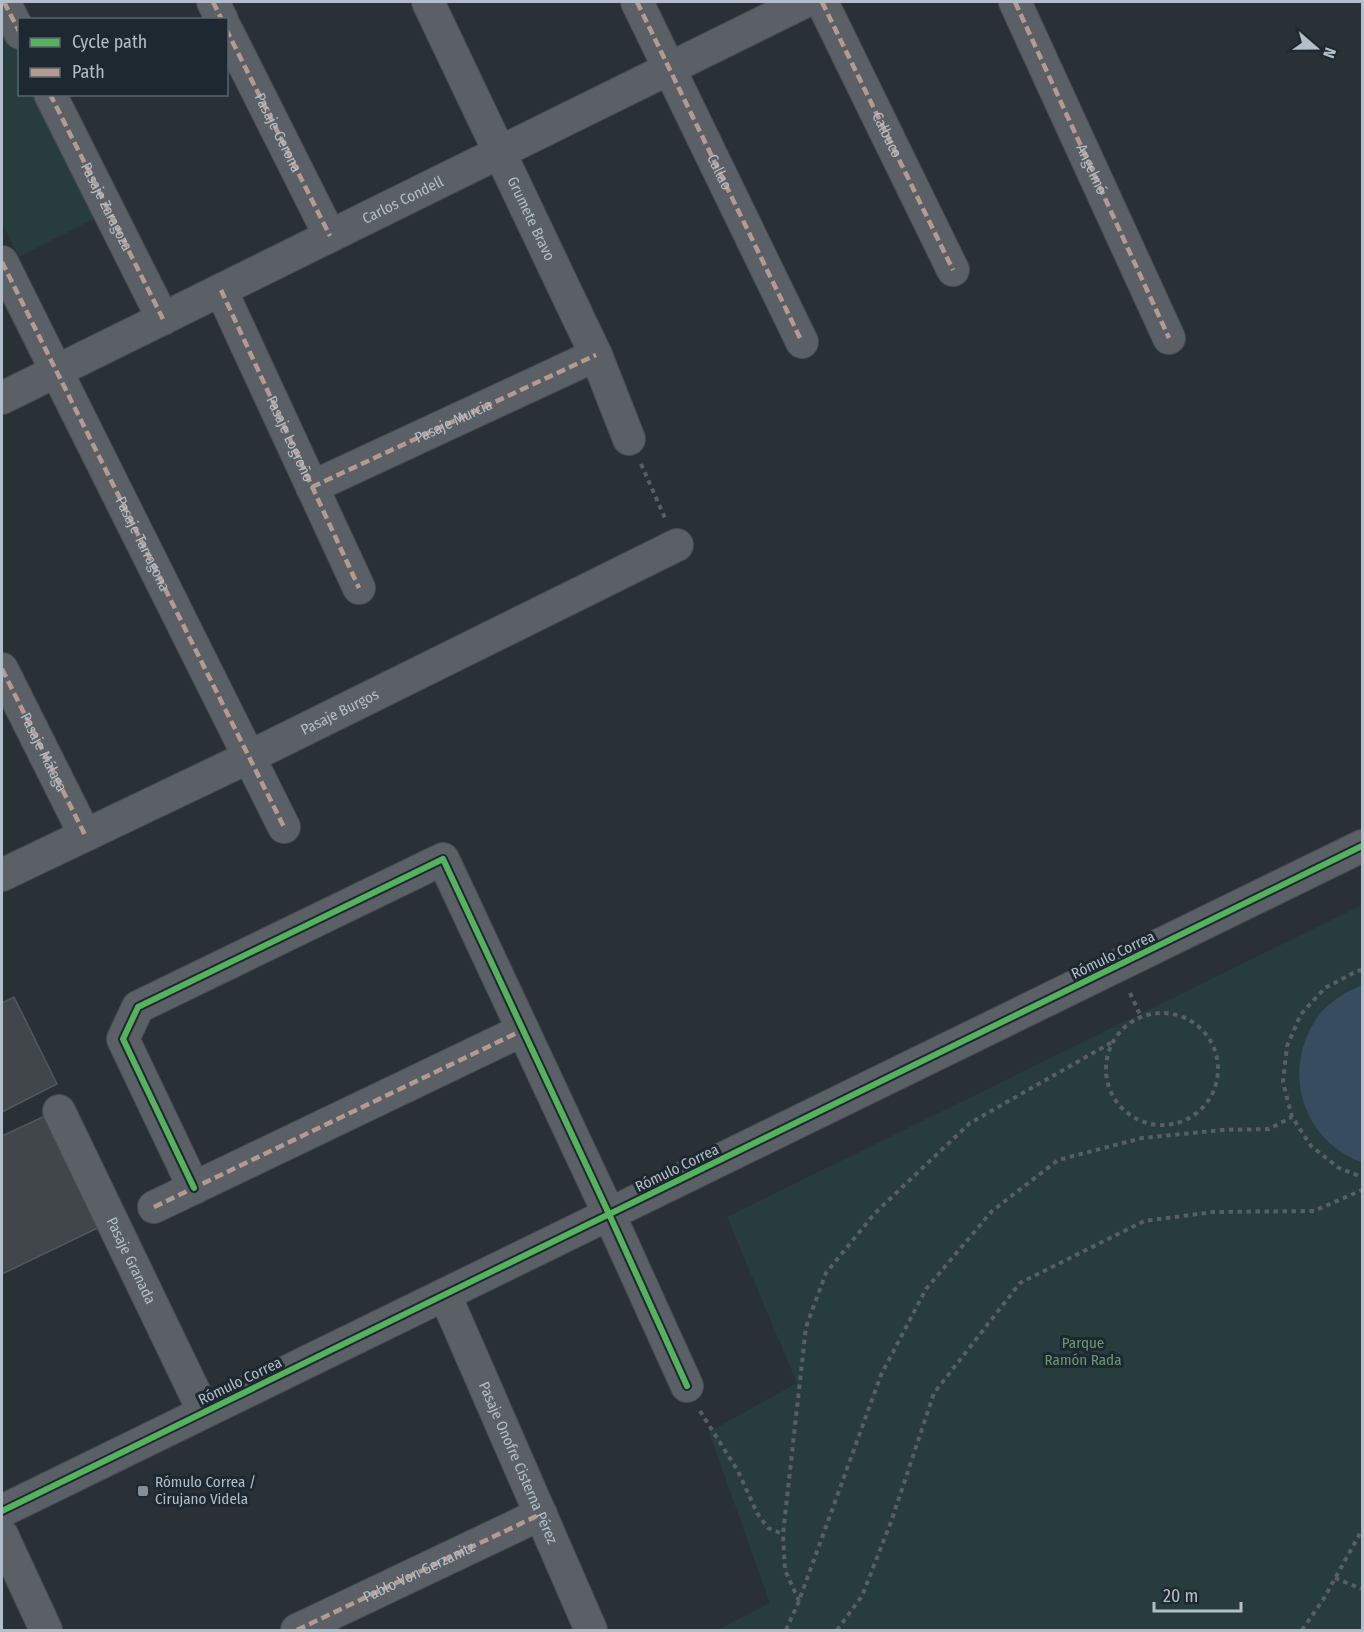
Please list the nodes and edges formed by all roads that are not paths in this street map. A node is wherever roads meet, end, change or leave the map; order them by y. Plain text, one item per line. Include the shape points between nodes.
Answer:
1 (4, 2) edge
2 (213, 2) edge
3 (428, 2) edge
4 (637, 2) edge
5 (804, 2) edge
6 (822, 2) edge
7 (1015, 2) edge
8 (221, 18) edge
9 (18, 29) edge
10 (228, 33) edge
11 (669, 68) junction
12 (51, 96) edge
13 (500, 152) junction
14 (330, 236) junction
15 (2, 262) edge
16 (954, 270) dead end
17 (221, 290) junction
18 (163, 319) junction
19 (1169, 338) dead end
20 (802, 342) dead end
21 (596, 355) junction
22 (56, 371) junction
23 (2, 398) edge
24 (629, 439) road end
25 (312, 487) junction
26 (677, 545) road end
27 (359, 588) dead end
28 (2, 669) edge
29 (249, 757) junction
30 (284, 827) dead end
31 (85, 835) junction
32 (1362, 846) edge
33 (2, 875) edge
34 (523, 1030) junction
35 (59, 1111) dead end
36 (194, 1188) junction
37 (154, 1207) dead end
38 (609, 1214) junction
39 (445, 1295) junction
40 (687, 1386) road end
41 (204, 1412) junction
42 (2, 1511) edge
43 (541, 1514) junction
44 (2, 1535) edge
45 (46, 1630) edge
46 (297, 1630) edge
47 (591, 1630) edge

1 - 9 street
2 - 8 street
3 - 13 street, Grumete Bravo
4 - 11 street, Callao
5 - 11 street, Carlos Condell
6 - 16 street, Calbuco
7 - 19 street, Angelmó
10 - 14 street, Pasaje Gerona
11 - 13 street, Carlos Condell
11 - 20 street, Callao
12 - 18 street, Pasaje Zaragoza
13 - 14 street, Carlos Condell
13 - 21 street, Grumete Bravo
14 - 17 street, Carlos Condell
15 - 22 street, Pasaje Tarragona
17 - 18 street, Carlos Condell
17 - 25 street, Pasaje Logroño
18 - 22 street, Carlos Condell
21 - 24 street, Grumete Bravo
21 - 25 street, Pasaje Murcia
22 - 23 street, Carlos Condell
22 - 29 street, Pasaje Tarragona
25 - 27 street, Pasaje Logroño
26 - 29 street, Pasaje Burgos
28 - 31 street, Pasaje Málaga
29 - 30 street, Pasaje Tarragona
29 - 31 street, Pasaje Burgos
31 - 33 street, Pasaje Burgos
32 - 38 street, Rómulo Correa
34 - 36 street
34 - 36 street via 443,859 138,1007 123,1039
34 - 38 street
35 - 41 street, Pasaje Granada
36 - 37 street
38 - 39 street, Rómulo Correa
38 - 40 street
39 - 41 street, Rómulo Correa
39 - 43 street, Pasaje Onofre Cisterna Pérez
41 - 42 street, Rómulo Correa
43 - 46 street, Pablo Von Gerzanitz
43 - 47 street, Pasaje Onofre Cisterna Pérez
44 - 45 street

